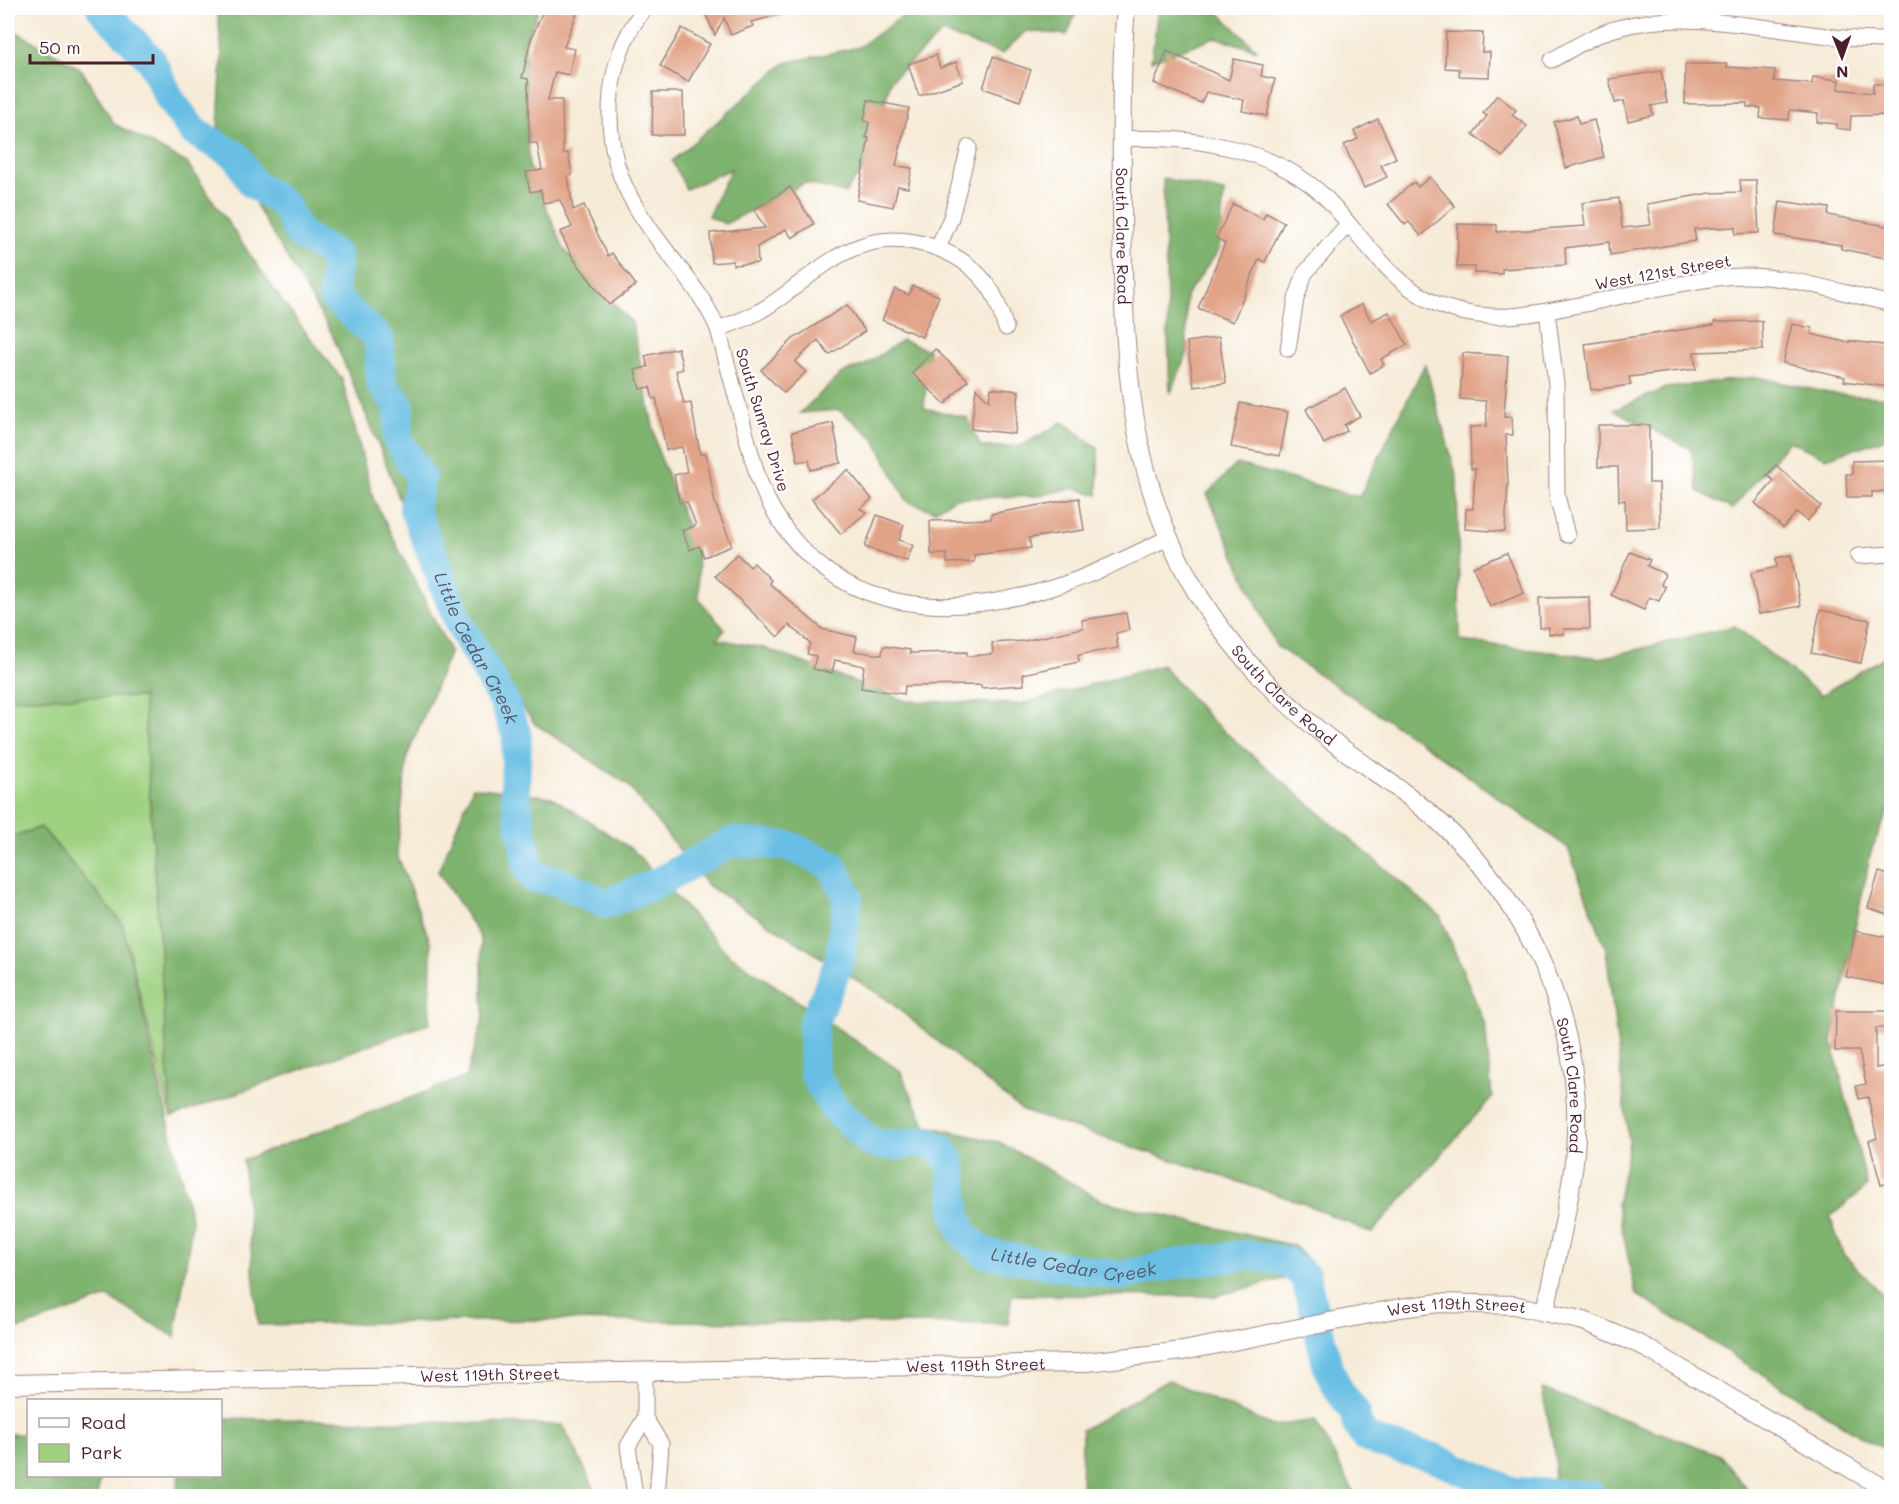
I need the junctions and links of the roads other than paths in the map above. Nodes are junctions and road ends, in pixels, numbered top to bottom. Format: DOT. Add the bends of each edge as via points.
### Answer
graph roads {
  1 [pos="645,8"];
  2 [pos="1126,8"];
  3 [pos="1892,40"];
  4 [pos="1552,60"];
  5 [pos="1122,139"];
  6 [pos="969,147"];
  7 [pos="1348,224"];
  8 [pos="938,248"];
  9 [pos="1892,304"];
  10 [pos="1546,311"];
  11 [pos="1006,328"];
  12 [pos="718,329"];
  13 [pos="1287,349"];
  14 [pos="1567,535"];
  15 [pos="1168,538"];
  16 [pos="1892,554"];
  17 [pos="1858,556"];
  18 [pos="1545,1311"];
  19 [pos="645,1371"];
  20 [pos="8,1384"];
  21 [pos="645,1418"];
  22 [pos="1892,1493"];
  23 [pos="635,1497"];
  24 [pos="657,1497"];
  1 -- 12 [label="street, South Sunray Drive" via="623,46 610,92 614,152 622,181 636,208 699,291"];
  2 -- 5 [label="street, South Clare Road" via="1121,73"];
  3 -- 4 [label="street" via="1692,20 1654,21 1618,28"];
  5 -- 7 [label="street, West 121st Street" via="1148,137 1235,148 1303,179"];
  5 -- 15 [label="street, South Clare Road" via="1126,368 1135,427"];
  6 -- 8 [label="street" via="957,200"];
  7 -- 10 [label="street, West 121st Street" via="1392,273 1421,296 1452,310 1505,318"];
  7 -- 13 [label="street" via="1305,273"];
  8 -- 11 [label="street" via="961,260 991,290"];
  8 -- 12 [label="street" via="913,242 861,246 835,259 760,311"];
  9 -- 10 [label="street, West 121st Street" via="1756,276 1719,277"];
  10 -- 14 [label="street" via="1556,384 1557,496"];
  12 -- 15 [label="street, South Sunray Drive" via="766,496 800,548 850,585 882,599 915,606 978,603 1064,584"];
  15 -- 18 [label="street, South Clare Road" via="1207,609 1249,665 1317,729 1441,823 1490,875 1530,937 1552,986 1564,1026 1573,1073 1575,1116 1570,1188"];
  16 -- 17 [label="street"];
  18 -- 19 [label="street, West 119th Street" via="1482,1302 1439,1303 1183,1351 1078,1363"];
  18 -- 22 [label="street, West 119th Street" via="1584,1321 1641,1345"];
  19 -- 20 [label="street, West 119th Street"];
  19 -- 21 [label="street"];
  21 -- 23 [label="street" via="628,1446"];
  21 -- 24 [label="street" via="661,1444"];
}
